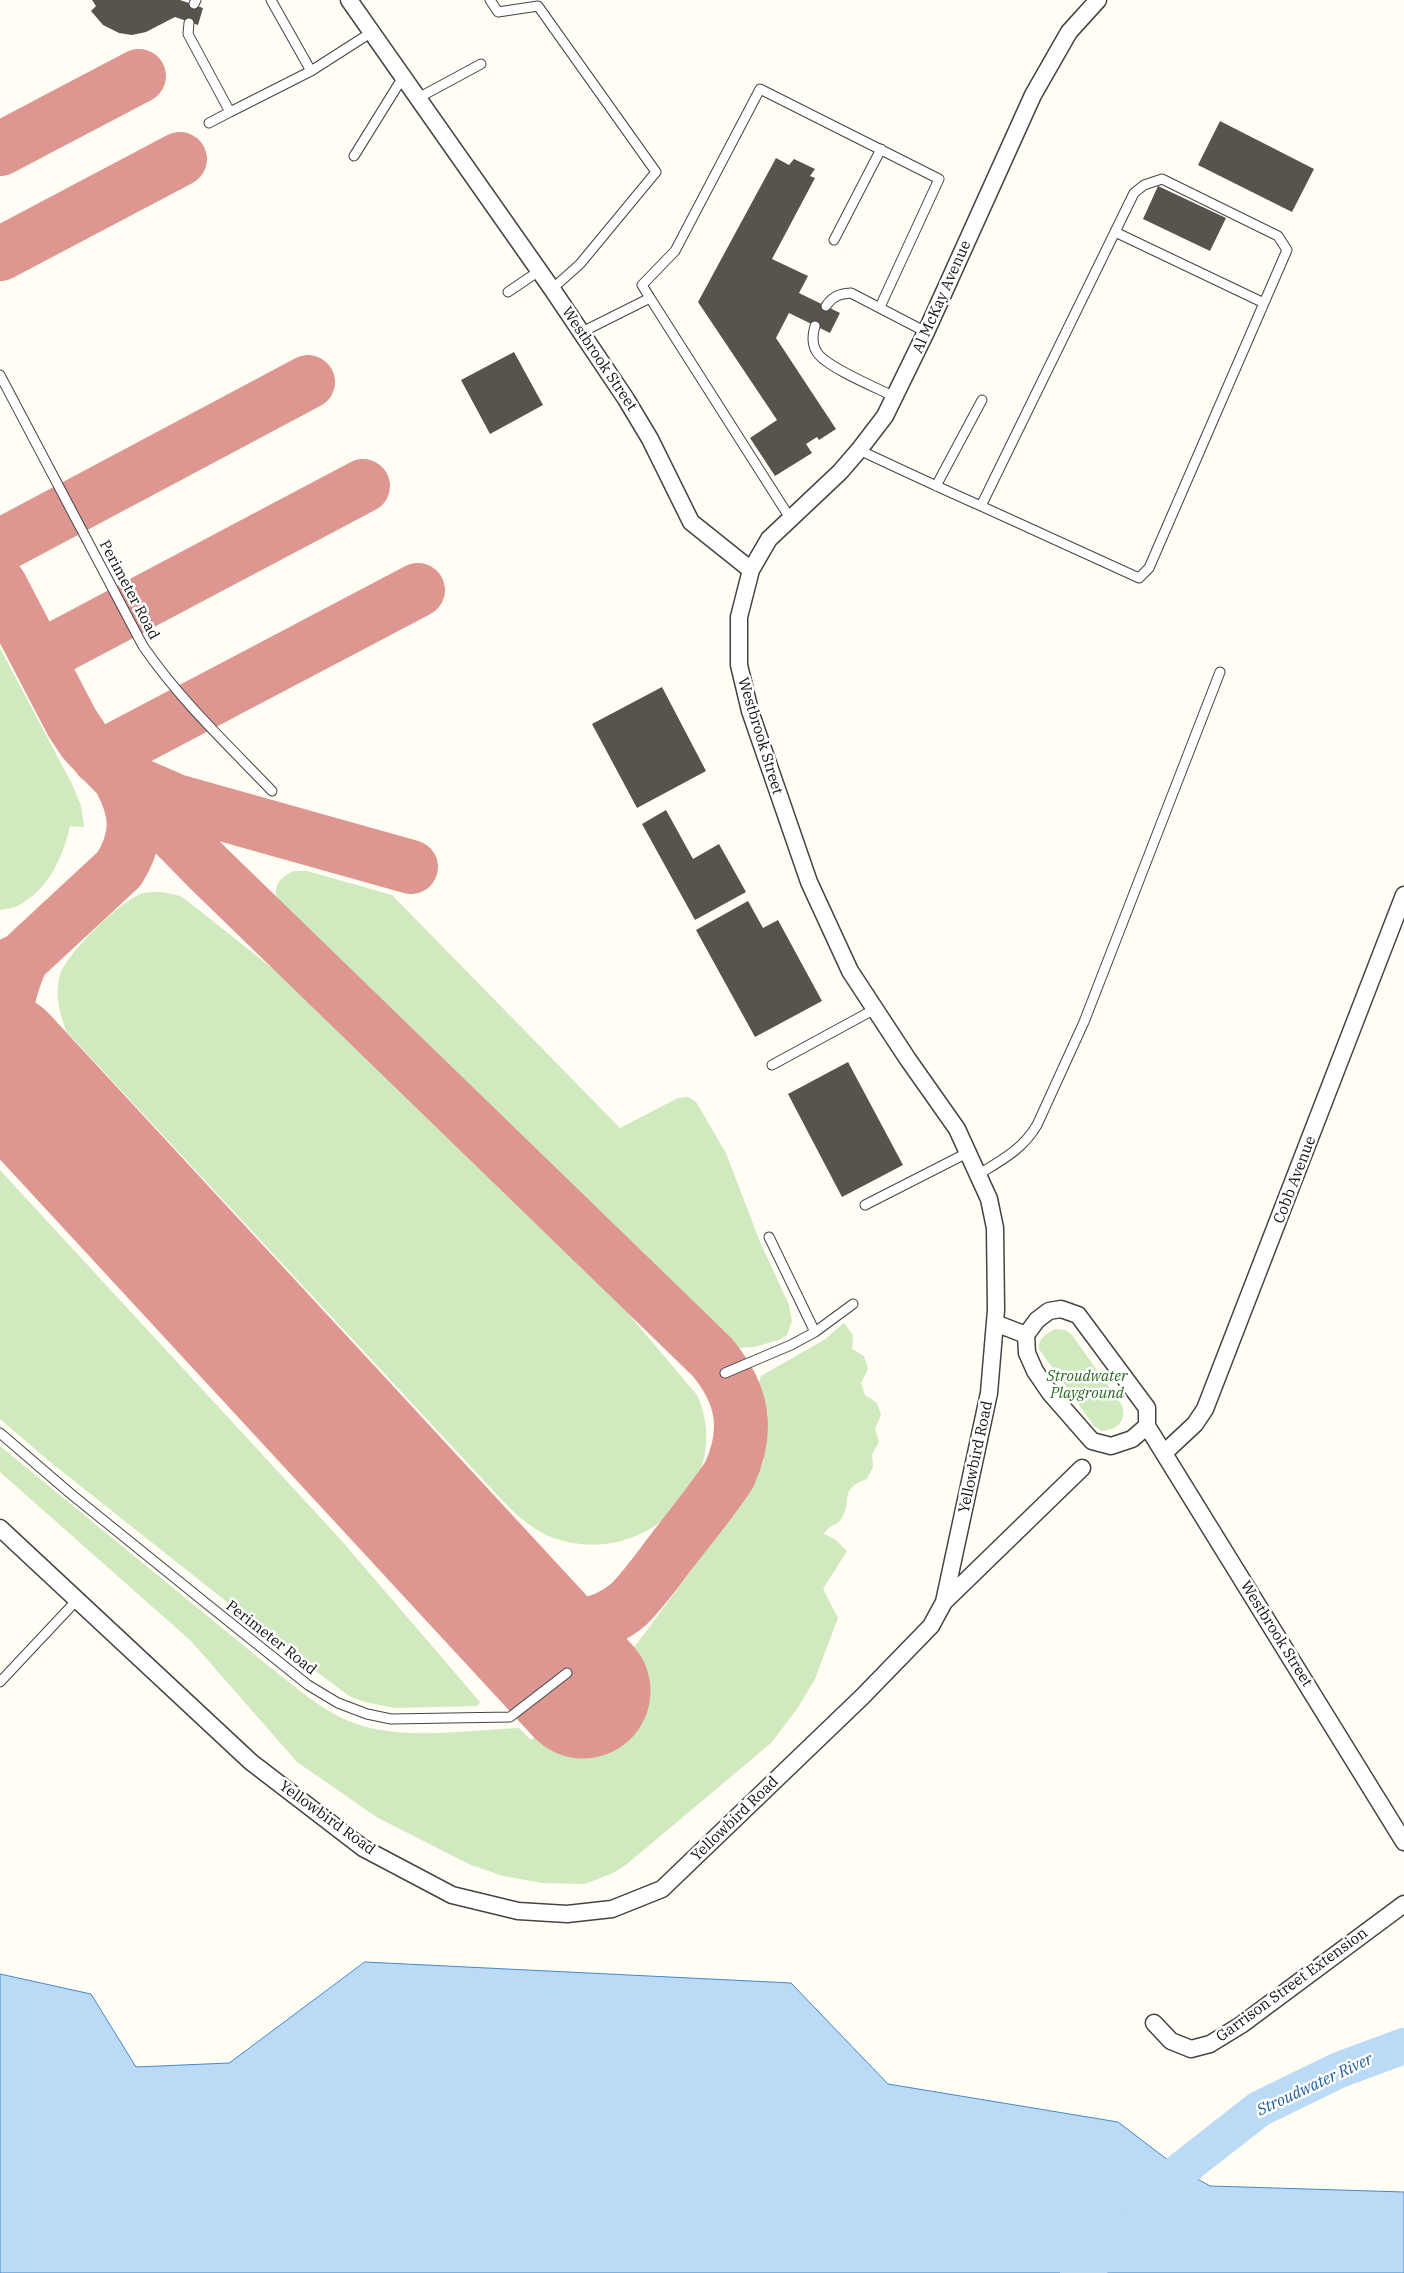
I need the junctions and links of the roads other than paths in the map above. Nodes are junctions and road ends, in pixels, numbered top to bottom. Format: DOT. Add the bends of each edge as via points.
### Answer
graph roads {
  1 [pos="271,0"];
  2 [pos="349,0"];
  3 [pos="490,0"];
  4 [pos="1098,0"];
  5 [pos="189,23"];
  6 [pos="372,32"];
  7 [pos="481,64"];
  8 [pos="311,71"];
  9 [pos="403,76"];
  10 [pos="418,98"];
  11 [pos="230,112"];
  12 [pos="209,123"];
  13 [pos="881,149"];
  14 [pos="354,156"];
  15 [pos="1115,232"];
  16 [pos="834,240"];
  17 [pos="540,271"];
  18 [pos="552,289"];
  19 [pos="508,292"];
  20 [pos="650,298"];
  21 [pos="1264,303"];
  22 [pos="826,306"];
  23 [pos="880,308"];
  24 [pos="815,326"];
  25 [pos="582,332"];
  26 [pos="926,332"];
  27 [pos="0,375"];
  28 [pos="895,397"];
  29 [pos="982,400"];
  30 [pos="860,450"];
  31 [pos="936,486"];
  32 [pos="981,506"];
  33 [pos="790,518"];
  34 [pos="751,570"];
  35 [pos="1220,672"];
  36 [pos="272,791"];
  37 [pos="1404,895"];
  38 [pos="875,1009"];
  39 [pos="772,1066"];
  40 [pos="969,1152"];
  41 [pos="979,1174"];
  42 [pos="865,1205"];
  43 [pos="769,1237"];
  44 [pos="852,1304"];
  45 [pos="996,1316"];
  46 [pos="815,1332"];
  47 [pos="1026,1335"];
  48 [pos="725,1373"];
  49 [pos="1147,1426"];
  50 [pos="0,1434"];
  51 [pos="1164,1453"];
  52 [pos="1082,1468"];
  53 [pos="0,1528"];
  54 [pos="77,1600"];
  55 [pos="944,1602"];
  56 [pos="567,1674"];
  57 [pos="0,1682"];
  58 [pos="1404,1842"];
  59 [pos="1404,1904"];
  60 [pos="1154,2023"];
  1 -- 8 [label="lane"];
  2 -- 6 [label="street, Westbrook Street"];
  3 -- 18 [label="lane" via="498,12 538,6 656,172 580,264"];
  4 -- 26 [label="street, Al McKay Avenue" via="1069,32 1033,95"];
  5 -- 11 [label="lane" via="188,34"];
  6 -- 8 [label="lane"];
  6 -- 9 [label="street, Westbrook Street"];
  7 -- 10 [label="lane"];
  8 -- 11 [label="lane"];
  9 -- 10 [label="street, Westbrook Street"];
  9 -- 14 [label="lane"];
  10 -- 17 [label="street, Westbrook Street"];
  11 -- 12 [label="lane"];
  13 -- 16 [label="lane"];
  13 -- 20 [label="lane" via="760,89 675,251 642,285"];
  13 -- 23 [label="lane" via="939,179"];
  15 -- 21 [label="lane"];
  15 -- 21 [label="lane" via="1134,193 1162,179 1278,236 1284,243 1287,250"];
  15 -- 32 [label="lane"];
  17 -- 18 [label="street, Westbrook Street"];
  17 -- 19 [label="lane"];
  18 -- 25 [label="street, Westbrook Street"];
  20 -- 25 [label="lane"];
  20 -- 33 [label="lane"];
  21 -- 32 [label="lane" via="1149,568 1140,578"];
  22 -- 23 [label="lane" via="831,298 851,293"];
  23 -- 26 [label="lane"];
  24 -- 28 [label="lane" via="812,336 819,355 828,363"];
  25 -- 34 [label="street, Westbrook Street" via="650,440 691,522"];
  26 -- 28 [label="street, Al McKay Avenue"];
  27 -- 36 [label="lane, Perimeter Road" via="143,646 186,702"];
  28 -- 30 [label="street, Al McKay Avenue"];
  29 -- 31 [label="lane"];
  30 -- 31 [label="lane"];
  30 -- 33 [label="street, Al McKay Avenue"];
  31 -- 32 [label="lane"];
  33 -- 34 [label="street, Al McKay Avenue" via="769,539"];
  34 -- 38 [label="street, Westbrook Street" via="739,617 739,665 750,712 809,882 850,971"];
  35 -- 41 [label="lane" via="1084,1022 1037,1125 1015,1152"];
  37 -- 51 [label="street, Cobb Avenue" via="1205,1409 1195,1424"];
  38 -- 39 [label="lane"];
  38 -- 40 [label="street, Westbrook Street" via="957,1129"];
  40 -- 41 [label="street, Westbrook Street"];
  40 -- 42 [label="lane"];
  41 -- 45 [label="street, Westbrook Street" via="996,1228"];
  43 -- 46 [label="lane"];
  44 -- 46 [label="lane"];
  45 -- 47 [label="street"];
  45 -- 55 [label="street, Yellowbird Road" via="989,1393"];
  46 -- 48 [label="lane"];
  47 -- 49 [label="street" via="1027,1353 1036,1371 1050,1393 1092,1442 1111,1446 1132,1439"];
  47 -- 49 [label="street, Westbrook Street" via="1049,1311 1061,1309 1078,1315 1147,1408"];
  49 -- 51 [label="street, Westbrook Street"];
  50 -- 56 [label="lane, Perimeter Road" via="308,1685 338,1703 366,1714 399,1719 510,1717"];
  51 -- 58 [label="street, Westbrook Street"];
  52 -- 55 [label="street, Yellowbird Road"];
  53 -- 54 [label="street, Yellowbird Road"];
  54 -- 55 [label="street, Yellowbird Road" via="251,1762 363,1848 452,1895 518,1911 567,1914 612,1909 662,1889 869,1690 931,1626"];
  54 -- 57 [label="lane"];
  59 -- 60 [label="street, Garrison Street Extension" via="1241,2025 1210,2044 1191,2049 1171,2041"];
}
